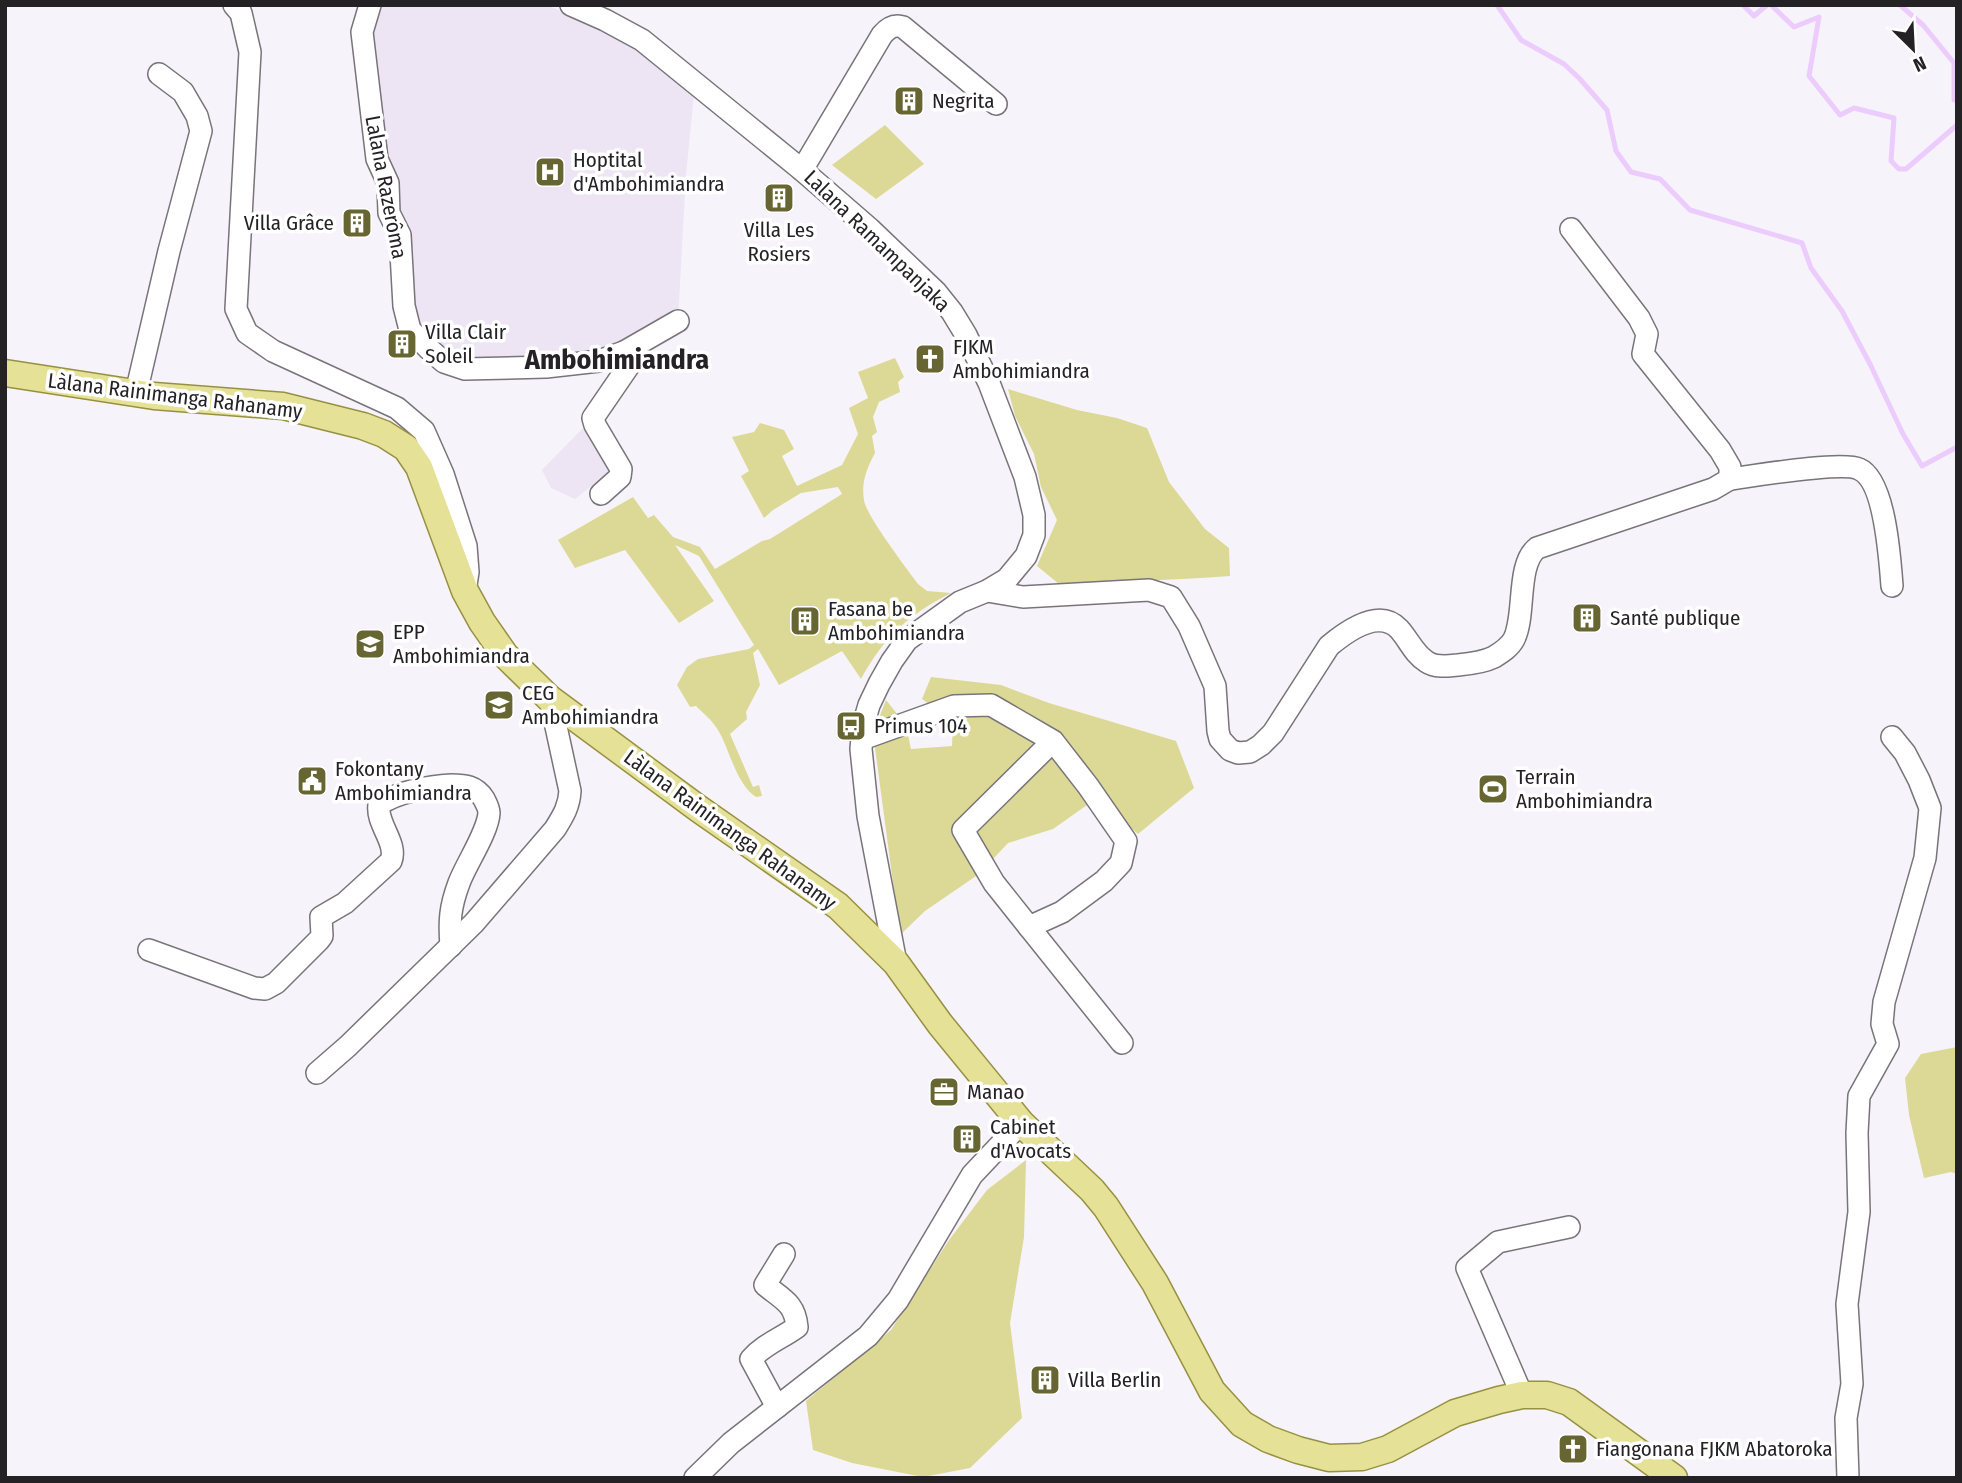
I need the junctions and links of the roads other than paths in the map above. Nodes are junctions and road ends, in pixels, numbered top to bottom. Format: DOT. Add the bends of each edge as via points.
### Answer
graph roads {
  1 [pos="234,5"];
  2 [pos="370,5"];
  3 [pos="571,5"];
  4 [pos="159,74"];
  5 [pos="996,104"];
  6 [pos="802,170"];
  7 [pos="1571,229"];
  8 [pos="678,321"];
  9 [pos="624,352"];
  10 [pos="5,373"];
  11 [pos="136,393"];
  12 [pos="1730,479"];
  13 [pos="601,494"];
  14 [pos="1892,586"];
  15 [pos="465,591"];
  16 [pos="987,591"];
  17 [pos="550,699"];
  18 [pos="1892,737"];
  19 [pos="862,739"];
  20 [pos="1053,741"];
  21 [pos="1028,927"];
  22 [pos="451,946"];
  23 [pos="149,950"];
  24 [pos="896,963"];
  25 [pos="1122,1044"];
  26 [pos="317,1073"];
  27 [pos="1021,1123"];
  28 [pos="1569,1227"];
  29 [pos="784,1254"];
  30 [pos="1522,1395"];
  31 [pos="777,1407"];
  32 [pos="695,1478"];
  33 [pos="1674,1478"];
  34 [pos="1848,1478"];
  1 -- 15 [label="street" via="241,13 250,52 236,309 247,333 273,351 397,408 424,431 466,546"];
  2 -- 9 [label="street, Lalana Razerôma" via="362,32 377,159 388,184 389,213 400,235 410,330 444,362 465,369 599,362"];
  3 -- 6 [label="street, Lalana Ramampanjaka" via="642,40"];
  4 -- 11 [label="street" via="183,92 201,131"];
  5 -- 6 [label="street" via="903,27 892,26 882,35"];
  6 -- 16 [label="street, Lalana Ramampanjaka" via="936,292 966,335 989,383 1025,477 1034,535 1019,567"];
  7 -- 12 [label="street" via="1639,318 1647,334 1643,354 1720,450 1730,467"];
  8 -- 9 [label="street, Lalana Razerôma"];
  9 -- 13 [label="street" via="632,356 630,364 593,418 621,469 620,477"];
  10 -- 11 [label="main road, Làlana Rainimanga Rahanamy"];
  11 -- 15 [label="main road, Làlana Rainimanga Rahanamy" via="283,406 384,434 406,448 419,467"];
  12 -- 14 [label="street" via="1836,466 1860,469 1872,482 1886,523"];
  12 -- 16 [label="street" via="1537,548 1526,570 1514,640 1491,659 1440,666 1427,662 1391,622 1381,620 1342,635 1329,646 1273,733 1250,752 1230,750 1220,739 1215,686 1189,625 1171,597 1149,590 1023,597"];
  15 -- 17 [label="main road, Làlana Rainimanga Rahanamy" via="505,655"];
  16 -- 19 [label="street, Lalana Ramampanjaka" via="960,603 907,640 874,695"];
  17 -- 22 [label="street" via="569,803 555,829"];
  17 -- 24 [label="main road, Làlana Rainimanga Rahanamy" via="838,906"];
  18 -- 34 [label="street" via="1905,752 1930,808 1925,858 1884,1002 1882,1024 1888,1044 1859,1096 1859,1212 1847,1304 1853,1384 1846,1418"];
  19 -- 20 [label="street" via="954,706 991,705"];
  19 -- 24 [label="street, Lalana Ramampanjaka" via="868,816"];
  20 -- 21 [label="street" via="963,830 994,883"];
  20 -- 21 [label="street" via="1126,841 1121,863 1104,881 1062,912"];
  21 -- 25 [label="street"];
  22 -- 23 [label="street" via="452,906 489,814 481,795 468,786 439,786 384,800 379,816 393,858 345,904 321,917 319,940 265,989"];
  22 -- 26 [label="street"];
  24 -- 27 [label="main road, Làlana Rainimanga Rahanamy"];
  27 -- 30 [label="main road, Làlana Rainimanga Rahanamy" via="1106,1207 1155,1283 1212,1391 1242,1424 1268,1439 1329,1458 1362,1457 1388,1449 1455,1413"];
  27 -- 31 [label="street" via="972,1175 898,1300 868,1336"];
  28 -- 30 [label="street" via="1497,1242 1467,1269"];
  29 -- 31 [label="street" via="765,1285 791,1306 797,1327 751,1359"];
  30 -- 33 [label="main road, Làlana Rainimanga Rahanamy" via="1547,1395 1569,1402"];
  31 -- 32 [label="street"];
}
